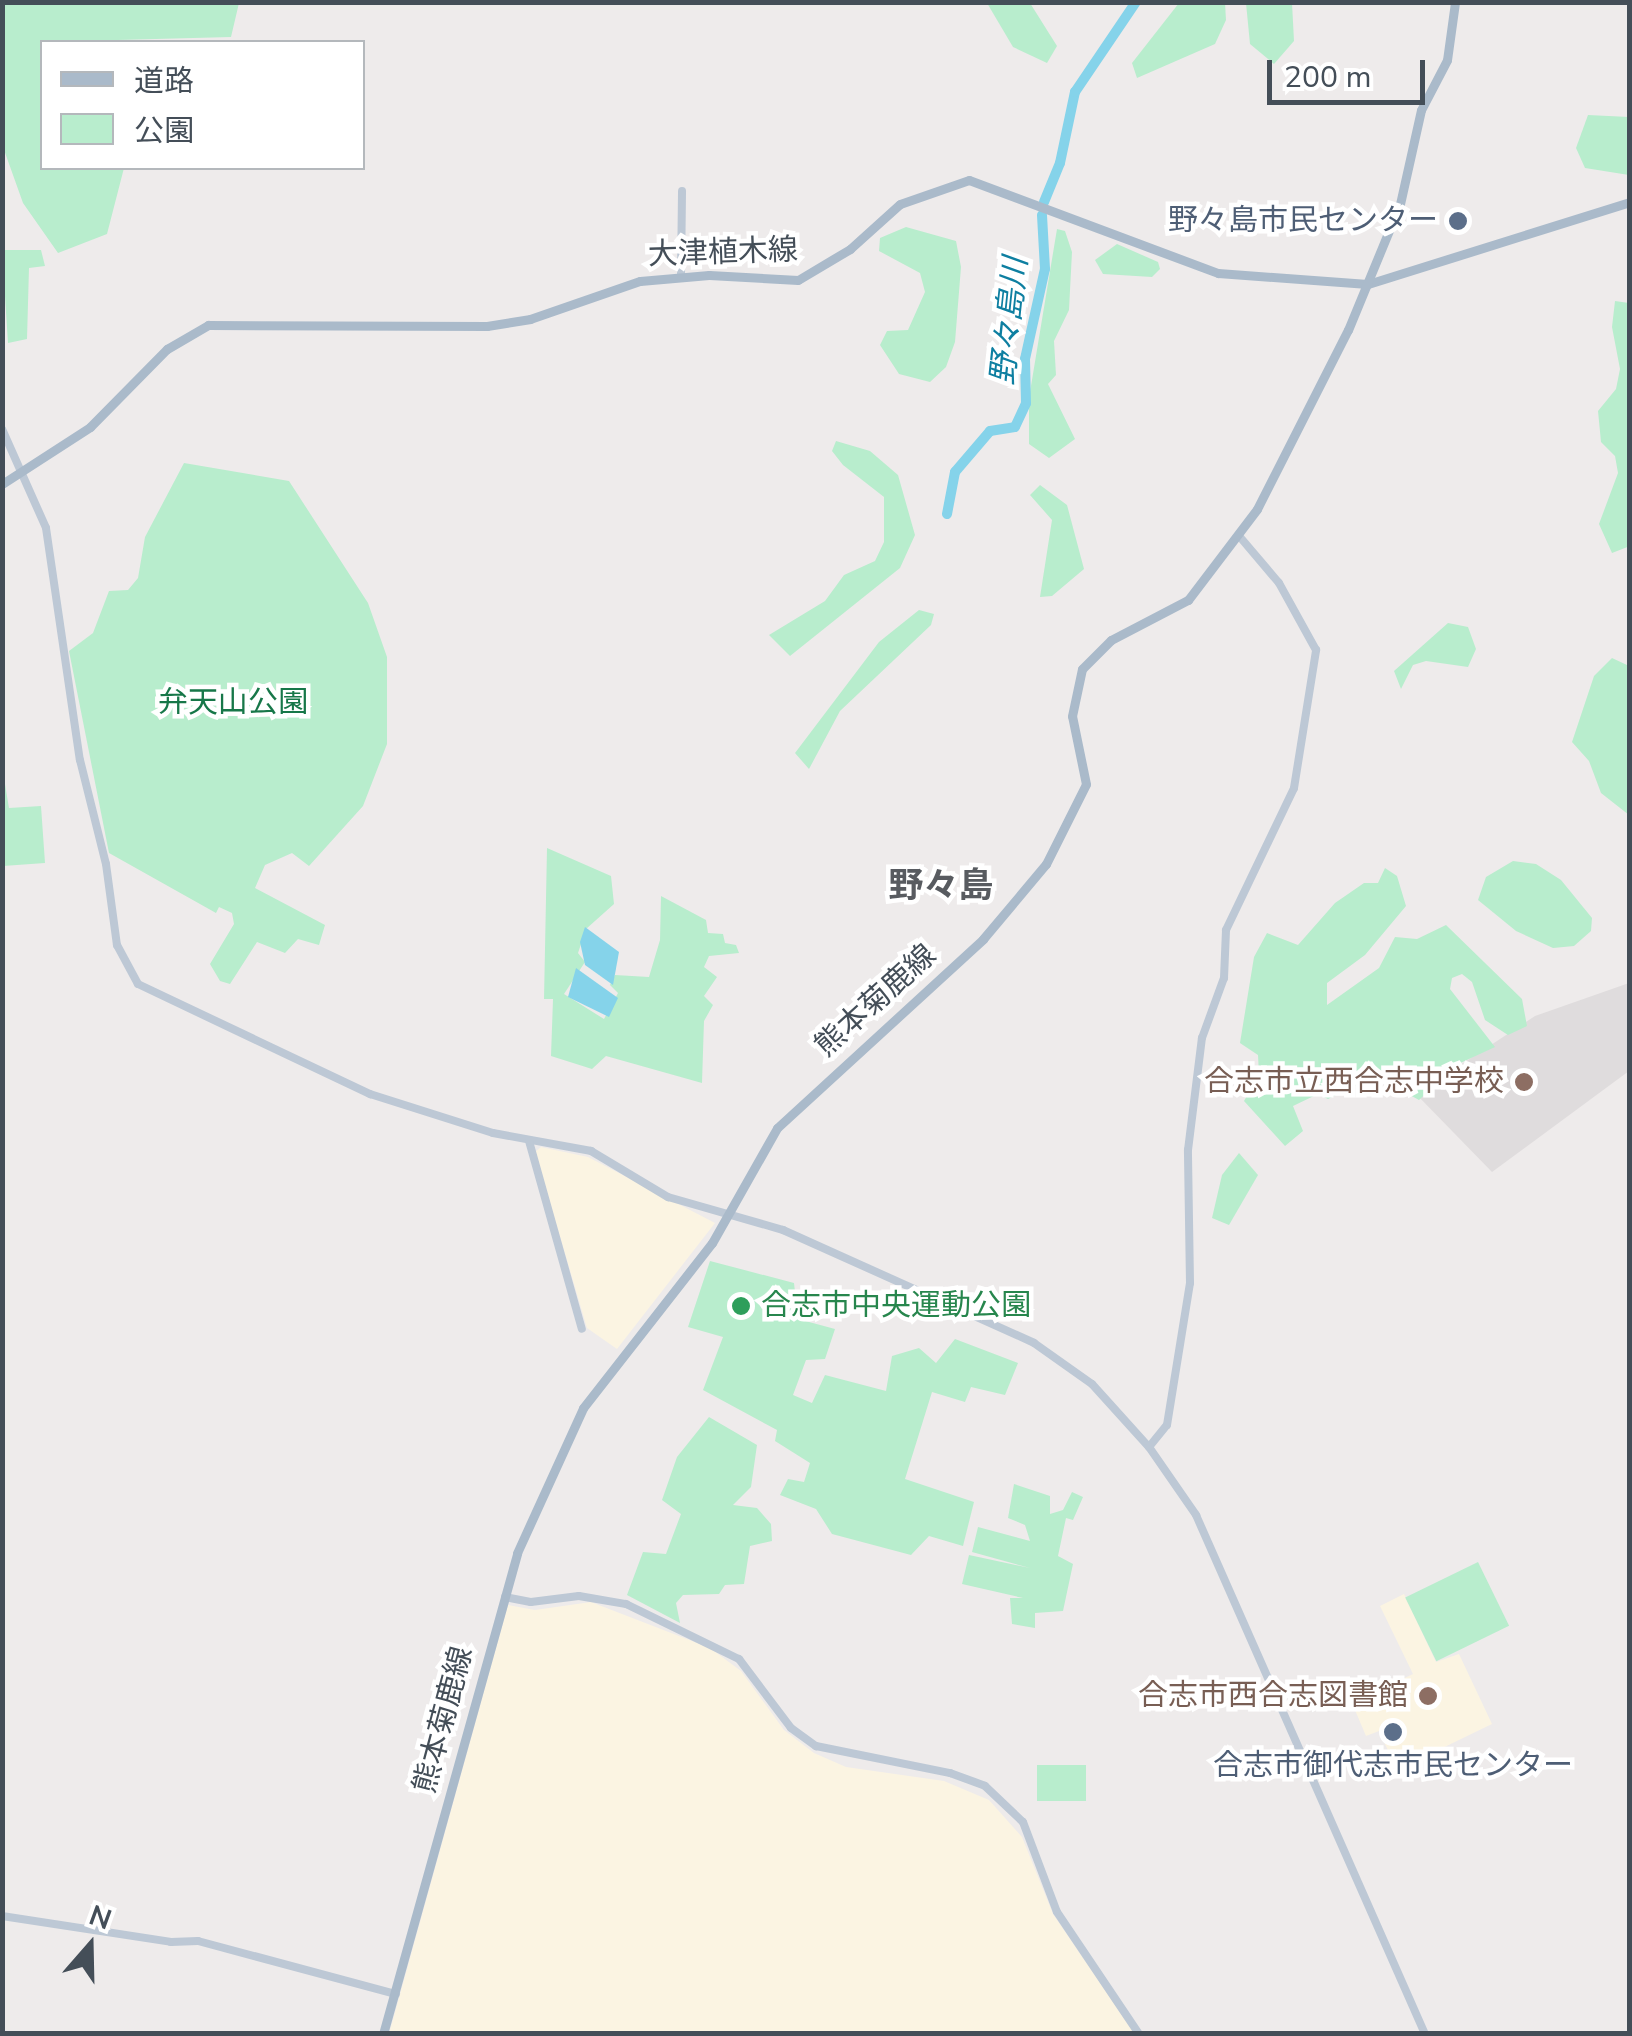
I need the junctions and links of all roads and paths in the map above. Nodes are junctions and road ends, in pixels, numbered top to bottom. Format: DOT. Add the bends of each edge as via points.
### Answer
graph roads {
  1 [pos="1455,2"];
  2 [pos="682,192"];
  3 [pos="1630,202"];
  4 [pos="680,275"];
  5 [pos="1368,284"];
  6 [pos="2,429"];
  7 [pos="21,470"];
  8 [pos="2,484"];
  9 [pos="1240,537"];
  10 [pos="528,1141"];
  11 [pos="730,1214"];
  12 [pos="582,1329"];
  13 [pos="1149,1447"];
  14 [pos="504,1597"];
  15 [pos="2,1916"];
  16 [pos="396,1994"];
  17 [pos="383,2034"];
  18 [pos="1139,2034"];
  19 [pos="1425,2034"];
  1 -- 5 [label="main road, 熊本菊鹿線" via="1447,60 1421,110 1400,204"];
  2 -- 4 [label="street"];
  3 -- 5 [label="main road, 大津植木線"];
  4 -- 5 [label="main road, 大津植木線" via="810,277 900,204 969,180 1218,273"];
  4 -- 7 [label="main road, 大津植木線" via="612,285 510,324 208,325 167,348 90,426"];
  5 -- 9 [label="main road, 熊本菊鹿線"];
  6 -- 7 [label="street"];
  7 -- 8 [label="main road, 大津植木線"];
  7 -- 10 [label="street" via="46,528 80,760 106,864 117,945 130,974 150,993 370,1094"];
  9 -- 11 [label="main road, 熊本菊鹿線" via="1188,600 1093,654 1072,705 1086,784 1046,864 982,939 777,1128"];
  9 -- 13 [label="street" via="1279,584 1316,650 1294,788 1226,930 1224,978 1202,1038 1188,1150 1190,1283 1167,1425"];
  10 -- 11 [label="street" via="591,1151 668,1196"];
  10 -- 12 [label="street"];
  11 -- 13 [label="street" via="783,1230 1034,1343 1092,1384"];
  11 -- 14 [label="main road, 熊本菊鹿線" via="583,1408"];
  13 -- 19 [label="street" via="1196,1515"];
  14 -- 16 [label="main road, 熊本菊鹿線"];
  14 -- 18 [label="street" via="531,1602 578,1596 626,1604 739,1658 791,1728 816,1746 950,1772 985,1786 1023,1822 1057,1912"];
  15 -- 16 [label="street" via="198,1941"];
  16 -- 17 [label="main road, 熊本菊鹿線"];
}
